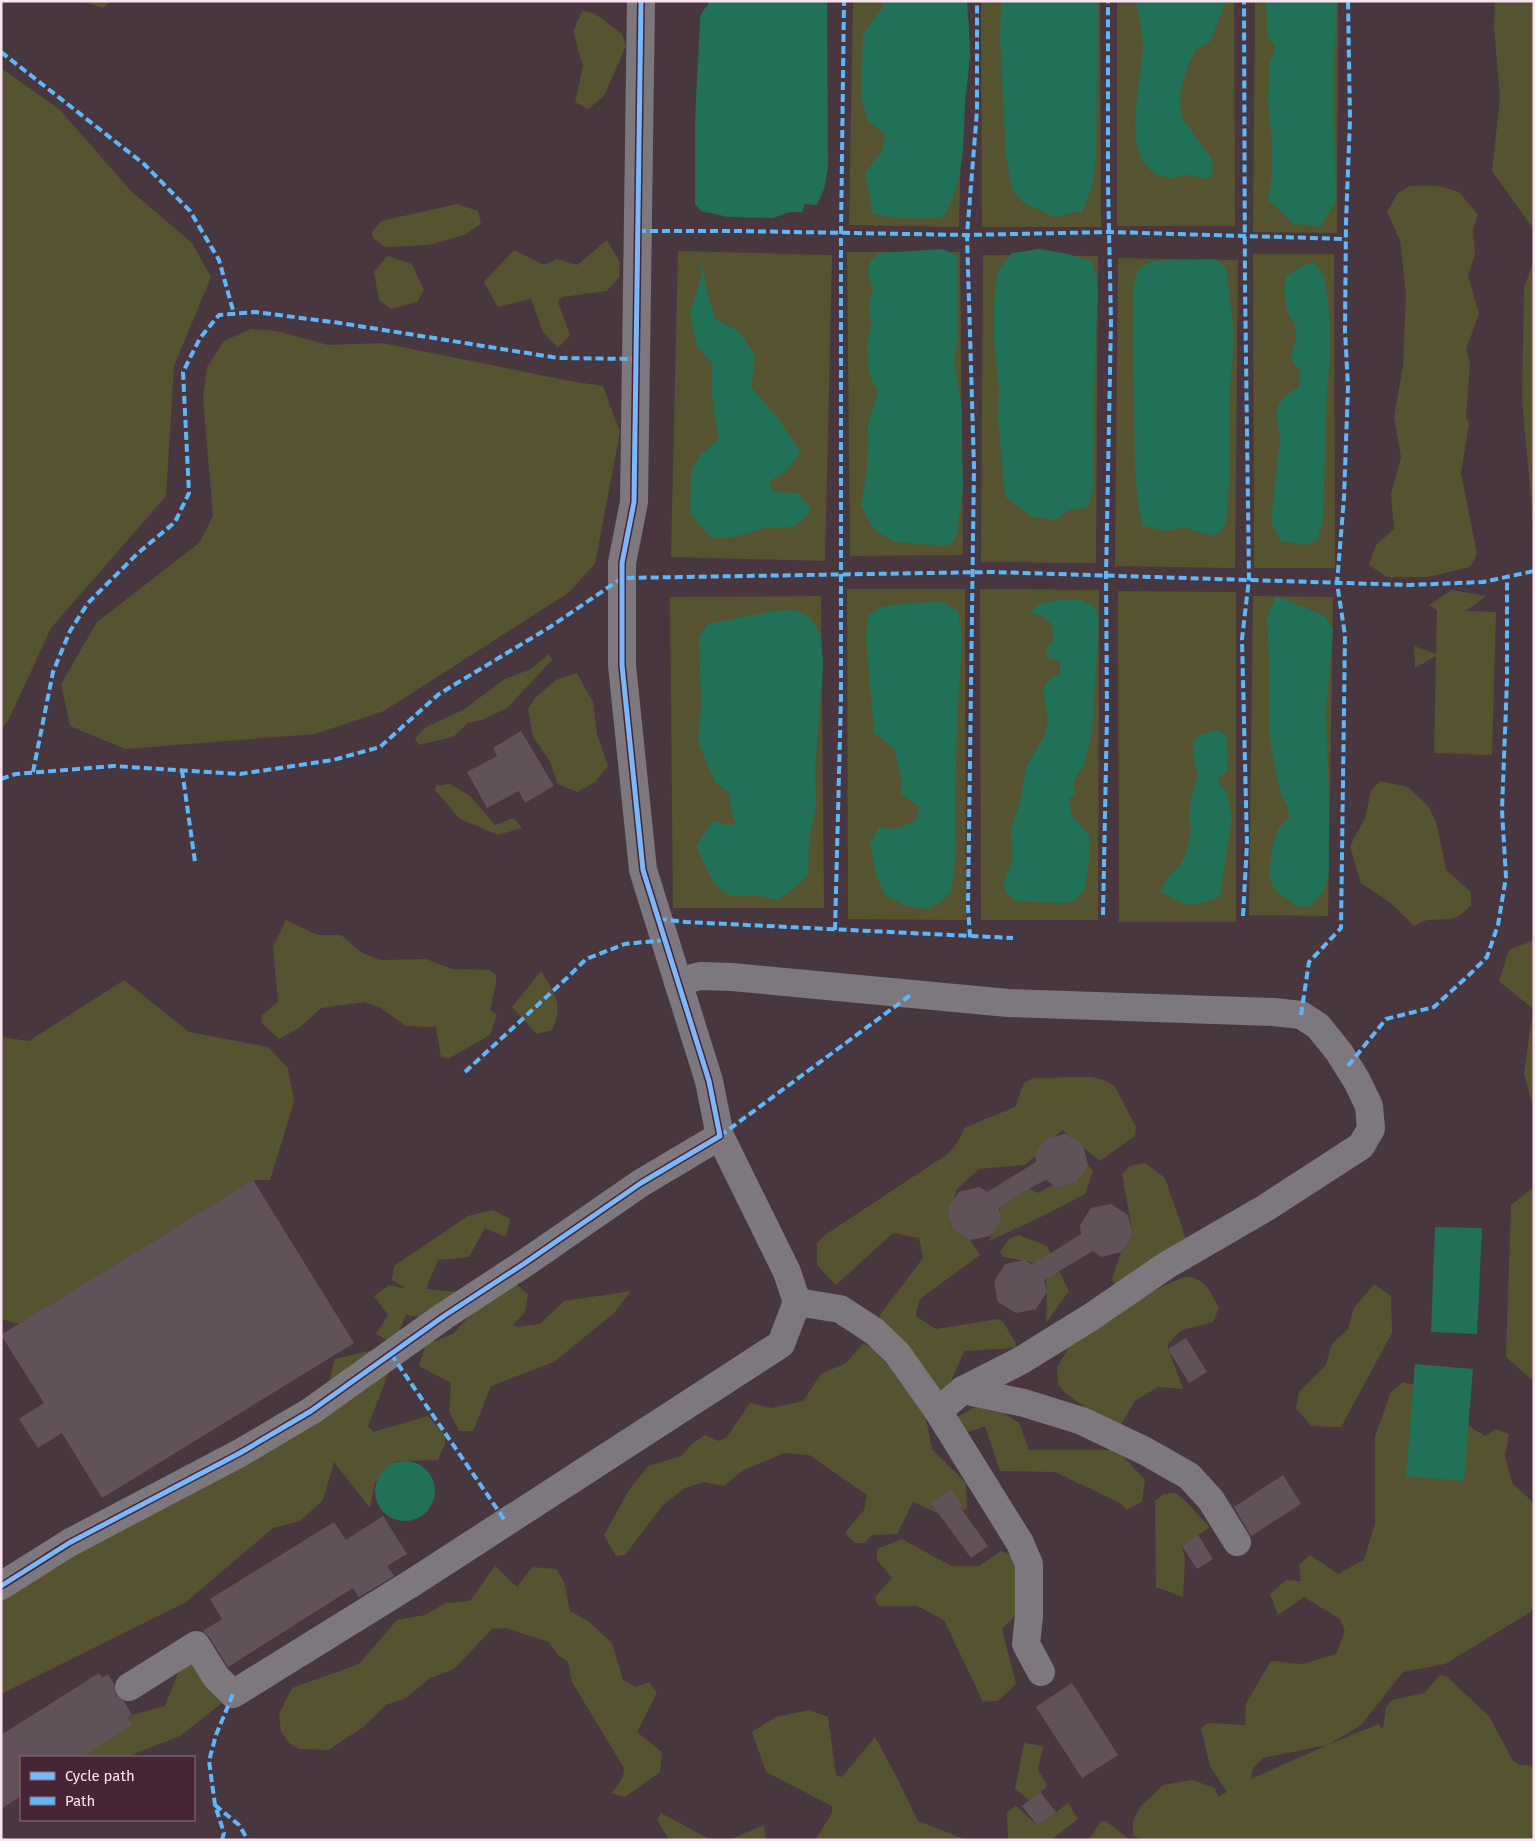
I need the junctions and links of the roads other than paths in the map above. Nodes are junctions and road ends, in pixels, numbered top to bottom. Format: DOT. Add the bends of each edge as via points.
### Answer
graph roads {
  1 [pos="641,1"];
  2 [pos="678,982"];
  3 [pos="720,1136"];
  4 [pos="797,1302"];
  5 [pos="963,1390"];
  6 [pos="938,1411"];
  7 [pos="1236,1542"];
  8 [pos="1,1586"];
  9 [pos="1041,1672"];
  10 [pos="129,1687"];
  1 -- 2 [label="street" via="634,502 622,563 622,665 643,870"];
  2 -- 3 [label="street" via="709,1081"];
  2 -- 5 [label="street" via="700,976 732,977 1008,1004 1274,1012 1301,1015 1318,1026 1339,1052 1369,1106 1371,1129 1361,1146 1267,1207 1167,1265 1020,1361"];
  3 -- 4 [label="street" via="783,1264"];
  3 -- 8 [label="street" via="641,1183 444,1316 311,1411 240,1453 69,1543"];
  4 -- 6 [label="street" via="840,1308 874,1331 897,1353"];
  4 -- 10 [label="street" via="781,1344 412,1583 233,1694 216,1677 196,1645"];
  5 -- 6 [label="street"];
  5 -- 7 [label="street" via="1024,1403 1082,1421 1145,1451 1189,1476 1211,1500"];
  6 -- 9 [label="street" via="1020,1543 1029,1564 1026,1644"];
}
